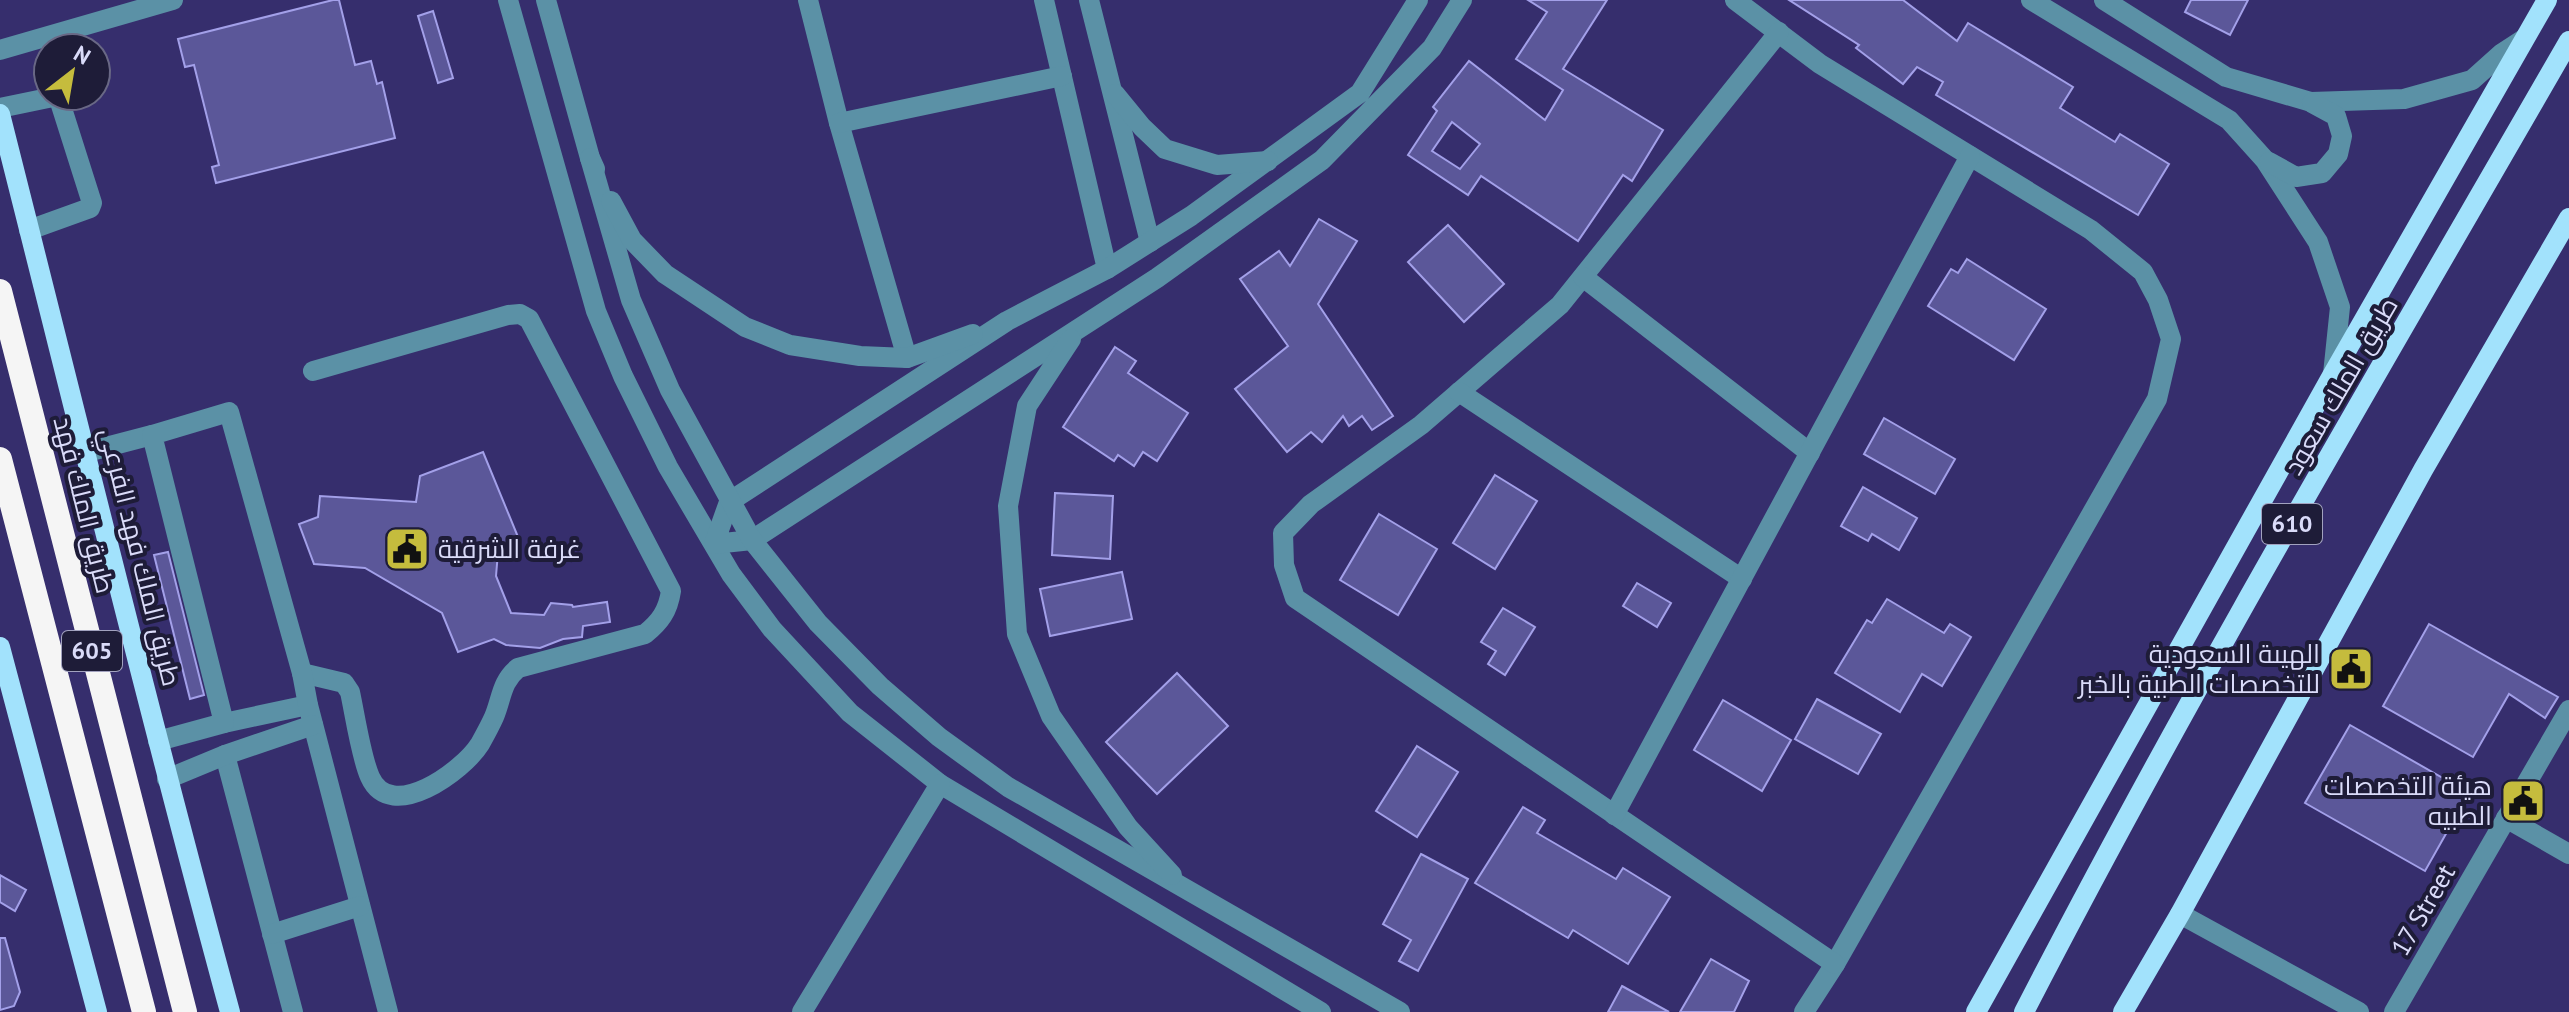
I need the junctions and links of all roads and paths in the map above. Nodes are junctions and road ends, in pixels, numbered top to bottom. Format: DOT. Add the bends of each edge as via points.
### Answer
graph roads {
  1 [pos="173,0"];
  2 [pos="508,0"];
  3 [pos="546,0"];
  4 [pos="808,0"];
  5 [pos="1044,0"];
  6 [pos="1089,0"];
  7 [pos="1418,0"];
  8 [pos="1462,0"];
  9 [pos="1735,0"];
  10 [pos="2031,0"];
  11 [pos="2104,0"];
  12 [pos="2547,0"];
  13 [pos="1779,32"];
  14 [pos="2524,39"];
  15 [pos="2569,41"];
  16 [pos="0,50"];
  17 [pos="1062,76"];
  18 [pos="1111,89"];
  19 [pos="2311,102"];
  20 [pos="0,108"];
  21 [pos="0,114"];
  22 [pos="839,123"];
  23 [pos="1970,156"];
  24 [pos="590,158"];
  25 [pos="2265,160"];
  26 [pos="1268,161"];
  27 [pos="2569,218"];
  28 [pos="29,230"];
  29 [pos="1150,242"];
  30 [pos="1107,269"];
  31 [pos="1583,277"];
  32 [pos="0,291"];
  33 [pos="1007,321"];
  34 [pos="1077,331"];
  35 [pos="907,358"];
  36 [pos="313,371"];
  37 [pos="2333,374"];
  38 [pos="1459,392"];
  39 [pos="152,435"];
  40 [pos="87,452"];
  41 [pos="1810,453"];
  42 [pos="0,459"];
  43 [pos="729,502"];
  44 [pos="752,540"];
  45 [pos="714,544"];
  46 [pos="1742,579"];
  47 [pos="0,647"];
  48 [pos="302,673"];
  49 [pos="2569,710"];
  50 [pos="310,715"];
  51 [pos="224,723"];
  52 [pos="158,741"];
  53 [pos="225,755"];
  54 [pos="167,779"];
  55 [pos="940,784"];
  56 [pos="1614,815"];
  57 [pos="2506,818"];
  58 [pos="2569,854"];
  59 [pos="1186,890"];
  60 [pos="360,906"];
  61 [pos="2180,914"];
  62 [pos="272,934"];
  63 [pos="1835,964"];
  64 [pos="1295,1006"];
  65 [pos="1977,1007"];
  66 [pos="97,1012"];
  67 [pos="144,1012"];
  68 [pos="185,1012"];
  69 [pos="230,1012"];
  70 [pos="293,1012"];
  71 [pos="388,1012"];
  72 [pos="802,1012"];
  73 [pos="1321,1012"];
  74 [pos="1400,1012"];
  75 [pos="1804,1012"];
  76 [pos="2024,1012"];
  77 [pos="2123,1012"];
  78 [pos="2359,1012"];
  79 [pos="2394,1012"];
  1 -- 16 [label="street"];
  2 -- 45 [label="street" via="596,311 668,467"];
  3 -- 24 [label="street"];
  4 -- 22 [label="street"];
  5 -- 17 [label="street"];
  6 -- 18 [label="street"];
  7 -- 26 [label="street" via="1360,93"];
  8 -- 34 [label="street" via="1432,48 1322,160"];
  9 -- 13 [label="street"];
  10 -- 25 [label="street" via="2229,120"];
  11 -- 19 [label="street" via="2226,77"];
  12 -- 14 [label="main road"];
  13 -- 23 [label="street" via="1820,64"];
  13 -- 31 [label="street"];
  14 -- 19 [label="street" via="2472,80 2404,99"];
  14 -- 37 [label="main road"];
  15 -- 76 [label="main road, طريق الملك سعود / 610" via="2333,450"];
  17 -- 22 [label="street"];
  17 -- 30 [label="street"];
  18 -- 26 [label="street" via="1165,149 1217,165"];
  18 -- 29 [label="street"];
  19 -- 25 [label="street" via="2336,116 2342,136 2338,154 2322,173 2296,177"];
  20 -- 28 [label="street" via="59,99 92,203"];
  21 -- 28 [label="main road, طريق الملك فهد الفرعي"];
  22 -- 35 [label="street"];
  23 -- 41 [label="street"];
  23 -- 63 [label="street" via="2091,230 2143,272 2171,339 2157,399"];
  24 -- 35 [label="street" via="632,240 665,274 707,304 790,345"];
  24 -- 43 [label="street" via="631,300 670,390"];
  25 -- 37 [label="street" via="2318,242 2340,307"];
  26 -- 29 [label="street"];
  27 -- 61 [label="main road" via="2423,470"];
  28 -- 40 [label="main road, طريق الملك فهد الفرعي"];
  29 -- 30 [label="street"];
  30 -- 33 [label="street"];
  31 -- 38 [label="street" via="1560,305"];
  31 -- 41 [label="street"];
  32 -- 68 [label="highway, طريق الملك فهد / 605"];
  33 -- 35 [label="street"];
  33 -- 43 [label="street"];
  34 -- 44 [label="street"];
  34 -- 59 [label="street" via="1027,406 1008,506 1017,634 1051,716 1128,827"];
  36 -- 48 [label="street" via="508,315 529,319 671,591 658,624 645,634 518,668 507,677 478,747 455,773 416,794 380,790 370,777 344,683"];
  37 -- 65 [label="main road"];
  38 -- 46 [label="street"];
  38 -- 56 [label="street" via="1311,504 1283,533 1284,565 1295,598"];
  39 -- 40 [label="street"];
  39 -- 48 [label="street" via="229,412"];
  39 -- 51 [label="street"];
  40 -- 52 [label="main road, طريق الملك فهد الفرعي"];
  41 -- 46 [label="street"];
  42 -- 67 [label="highway, 605"];
  43 -- 44 [label="street"];
  43 -- 45 [label="street"];
  44 -- 45 [label="street"];
  44 -- 59 [label="street" via="818,623 939,737 1008,787"];
  45 -- 55 [label="street" via="772,629 850,713"];
  46 -- 56 [label="street"];
  47 -- 66 [label="main road"];
  48 -- 50 [label="street"];
  49 -- 57 [label="street, 17 Street"];
  50 -- 51 [label="street"];
  50 -- 53 [label="street"];
  50 -- 60 [label="street"];
  51 -- 52 [label="street"];
  52 -- 54 [label="main road, طريق الملك فهد الفرعي"];
  53 -- 54 [label="street"];
  53 -- 62 [label="street"];
  54 -- 69 [label="main road, طريق الملك فهد الفرعي"];
  55 -- 64 [label="street"];
  55 -- 72 [label="street"];
  56 -- 63 [label="street"];
  57 -- 58 [label="street"];
  57 -- 79 [label="street, 17 Street"];
  59 -- 74 [label="street"];
  60 -- 62 [label="street"];
  60 -- 71 [label="street"];
  61 -- 77 [label="main road"];
  61 -- 78 [label="street"];
  62 -- 70 [label="street"];
  63 -- 75 [label="street"];
  64 -- 73 [label="street"];
}
